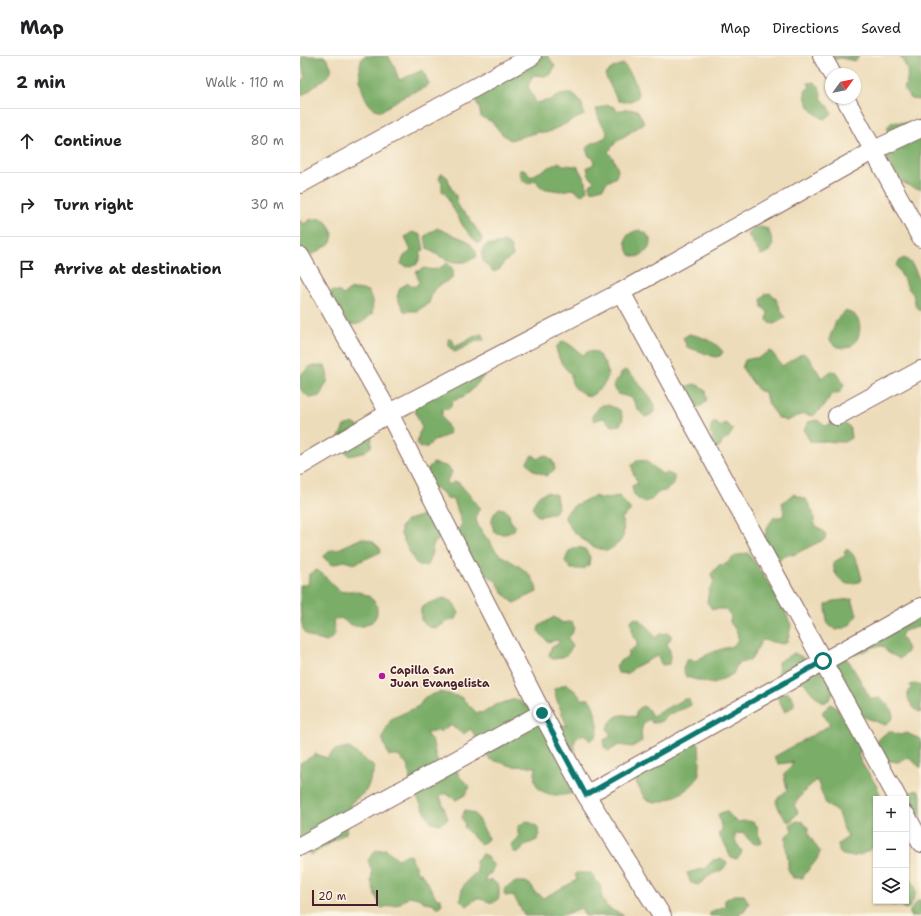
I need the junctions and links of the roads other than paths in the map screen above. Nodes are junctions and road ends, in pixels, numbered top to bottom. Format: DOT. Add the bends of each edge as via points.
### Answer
graph roads {
  1 [pos="532,56"];
  2 [pos="822,56"];
  3 [pos="829,68"];
  4 [pos="848,104"];
  5 [pos="921,128"];
  6 [pos="874,150"];
  7 [pos="300,184"];
  8 [pos="921,238"];
  9 [pos="300,256"];
  10 [pos="621,292"];
  11 [pos="921,370"];
  12 [pos="389,413"];
  13 [pos="837,416"];
  14 [pos="300,466"];
  15 [pos="921,607"];
  16 [pos="823,661"];
  17 [pos="542,713"];
  18 [pos="586,795"];
  19 [pos="896,796"];
  20 [pos="909,821"];
  21 [pos="921,843"];
  22 [pos="300,846"];
  23 [pos="662,916"];
  1 -- 7 [label="street"];
  2 -- 3 [label="street"];
  4 -- 6 [label="street"];
  5 -- 6 [label="street"];
  6 -- 8 [label="street"];
  6 -- 10 [label="street"];
  9 -- 12 [label="street"];
  10 -- 12 [label="street"];
  10 -- 16 [label="street"];
  11 -- 13 [label="street"];
  12 -- 14 [label="street"];
  12 -- 17 [label="street"];
  15 -- 16 [label="street"];
  16 -- 18 [label="street"];
  16 -- 19 [label="street"];
  17 -- 18 [label="street"];
  17 -- 22 [label="street"];
  18 -- 23 [label="street"];
  20 -- 21 [label="street"];
}
